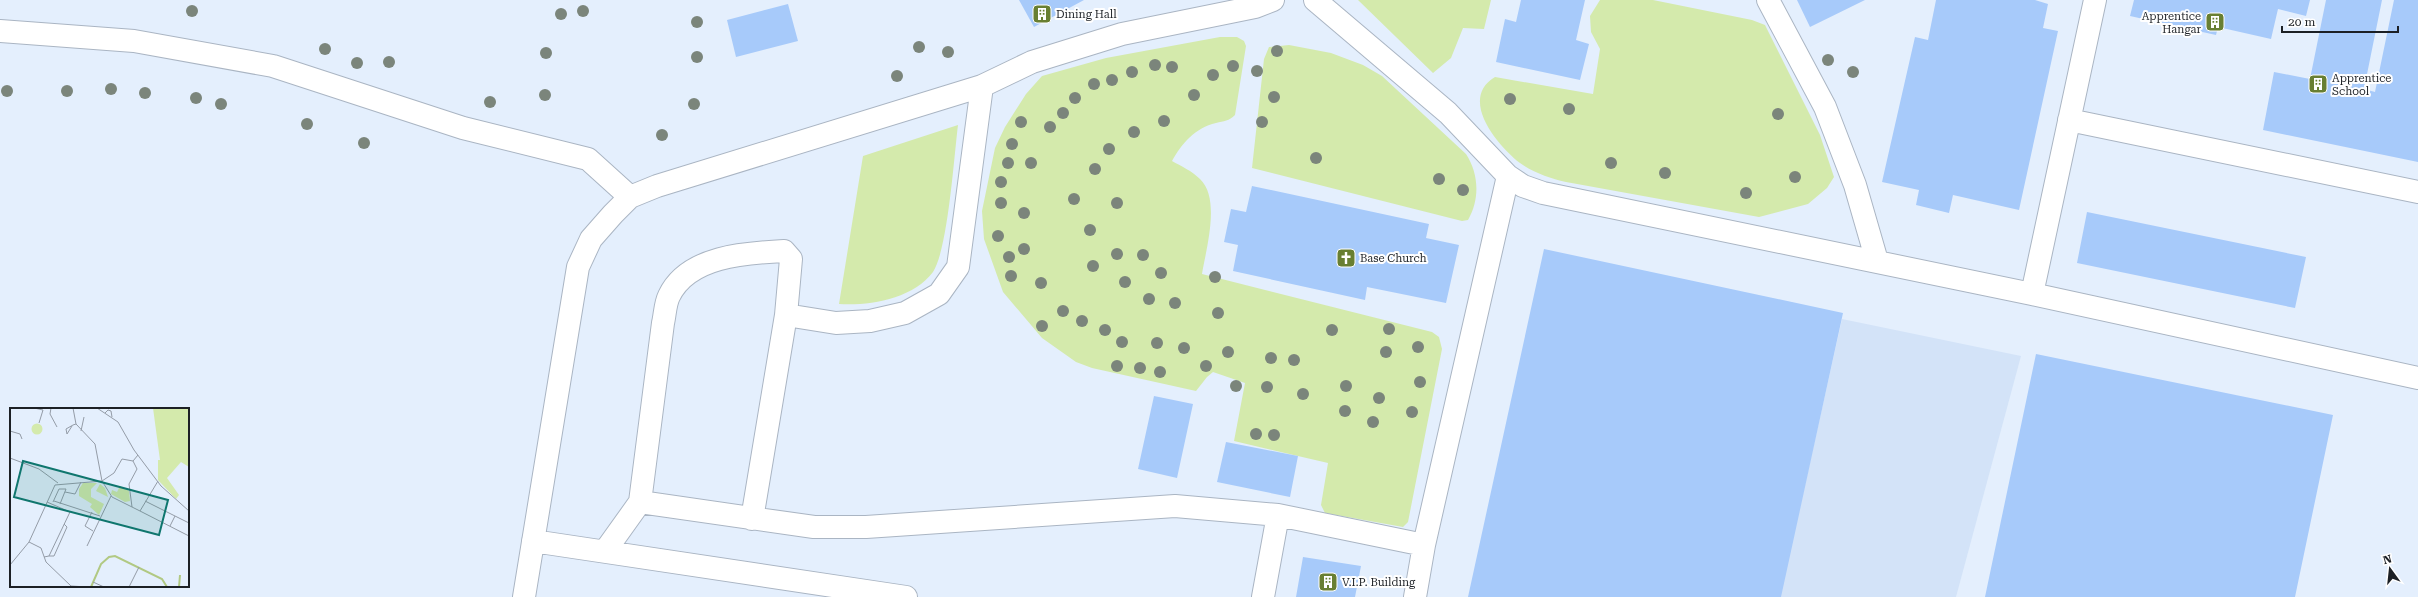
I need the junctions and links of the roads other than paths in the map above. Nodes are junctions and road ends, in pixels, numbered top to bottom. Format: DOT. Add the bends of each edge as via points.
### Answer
graph roads {
  1 [pos="1273,0"];
  2 [pos="1315,0"];
  3 [pos="1768,0"];
  4 [pos="2095,0"];
  5 [pos="0,31"];
  6 [pos="982,86"];
  7 [pos="2069,120"];
  8 [pos="1508,176"];
  9 [pos="2418,192"];
  10 [pos="630,197"];
  11 [pos="1877,261"];
  12 [pos="2032,294"];
  13 [pos="786,315"];
  14 [pos="2418,378"];
  15 [pos="640,502"];
  16 [pos="1278,515"];
  17 [pos="752,519"];
  18 [pos="533,541"];
  19 [pos="1424,545"];
  20 [pos="605,551"];
  21 [pos="524,597"];
  22 [pos="906,597"];
  23 [pos="1263,597"];
  24 [pos="1415,597"];
  1 -- 6 [label="lane" via="1255,7 1122,34 1032,62"];
  2 -- 8 [label="lane" via="1448,113"];
  3 -- 11 [label="lane" via="1825,107 1855,185"];
  4 -- 7 [label="lane"];
  5 -- 10 [label="lane" via="134,41 273,66 463,128 588,159"];
  6 -- 10 [label="lane" via="657,186"];
  6 -- 13 [label="lane" via="958,267 939,294 904,313 870,321 836,323"];
  7 -- 9 [label="lane"];
  7 -- 12 [label="lane"];
  8 -- 11 [label="lane" via="1523,186 1543,194 1775,243"];
  8 -- 19 [label="lane"];
  10 -- 18 [label="lane" via="591,239 578,267"];
  11 -- 12 [label="lane"];
  12 -- 14 [label="lane"];
  13 -- 15 [label="lane" via="791,259 784,251 736,255 708,264 687,274 669,296 663,323"];
  13 -- 17 [label="lane"];
  15 -- 17 [label="lane"];
  15 -- 20 [label="lane"];
  16 -- 17 [label="lane" via="1175,506 866,527 814,527"];
  16 -- 19 [label="lane"];
  16 -- 23 [label="lane"];
  18 -- 20 [label="lane"];
  18 -- 21 [label="lane"];
  19 -- 24 [label="lane"];
  20 -- 22 [label="lane"];
}
